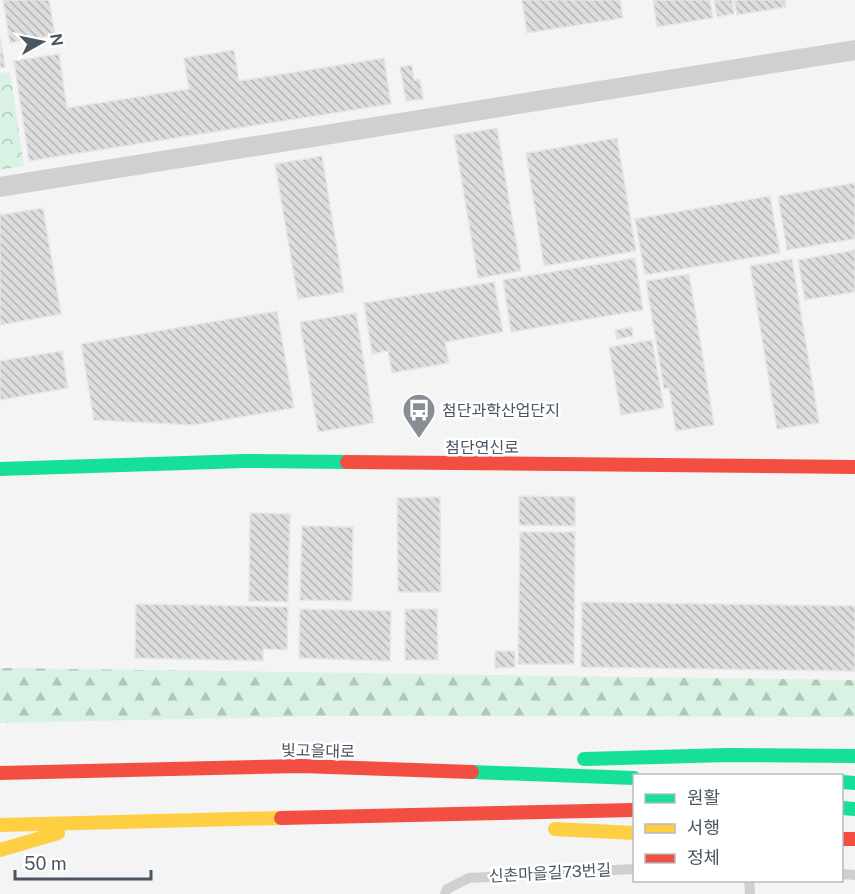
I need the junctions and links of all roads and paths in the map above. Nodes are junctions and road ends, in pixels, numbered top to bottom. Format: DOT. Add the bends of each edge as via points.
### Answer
graph roads {
  1 [pos="855,50"];
  2 [pos="0,187"];
  3 [pos="855,467"];
  4 [pos="0,469"];
  5 [pos="855,756"];
  6 [pos="22,758"];
  7 [pos="574,759"];
  8 [pos="538,760"];
  9 [pos="300,766"];
  10 [pos="90,770"];
  11 [pos="0,773"];
  12 [pos="633,778"];
  13 [pos="633,810"];
  14 [pos="301,819"];
  15 [pos="94,822"];
  16 [pos="0,825"];
  17 [pos="504,827"];
  18 [pos="539,829"];
  19 [pos="633,833"];
  20 [pos="0,850"];
  21 [pos="629,869"];
  22 [pos="445,894"];
  1 -- 2 [label="street"];
  3 -- 4 [label="main road, 첨단연신로" via="245,461"];
  5 -- 7 [label="main road"];
  6 -- 10 [label="main road"];
  8 -- 9 [label="main road"];
  9 -- 10 [label="main road, 빛고을대로"];
  9 -- 12 [label="main road, 빛고을대로"];
  10 -- 11 [label="main road, 빛고을대로"];
  13 -- 14 [label="main road"];
  14 -- 15 [label="main road"];
  14 -- 17 [label="main road"];
  15 -- 16 [label="main road"];
  15 -- 20 [label="main road"];
  18 -- 19 [label="main road"];
  21 -- 22 [label="lane, 신촌마을길73번길" via="469,878 447,889"];
}
